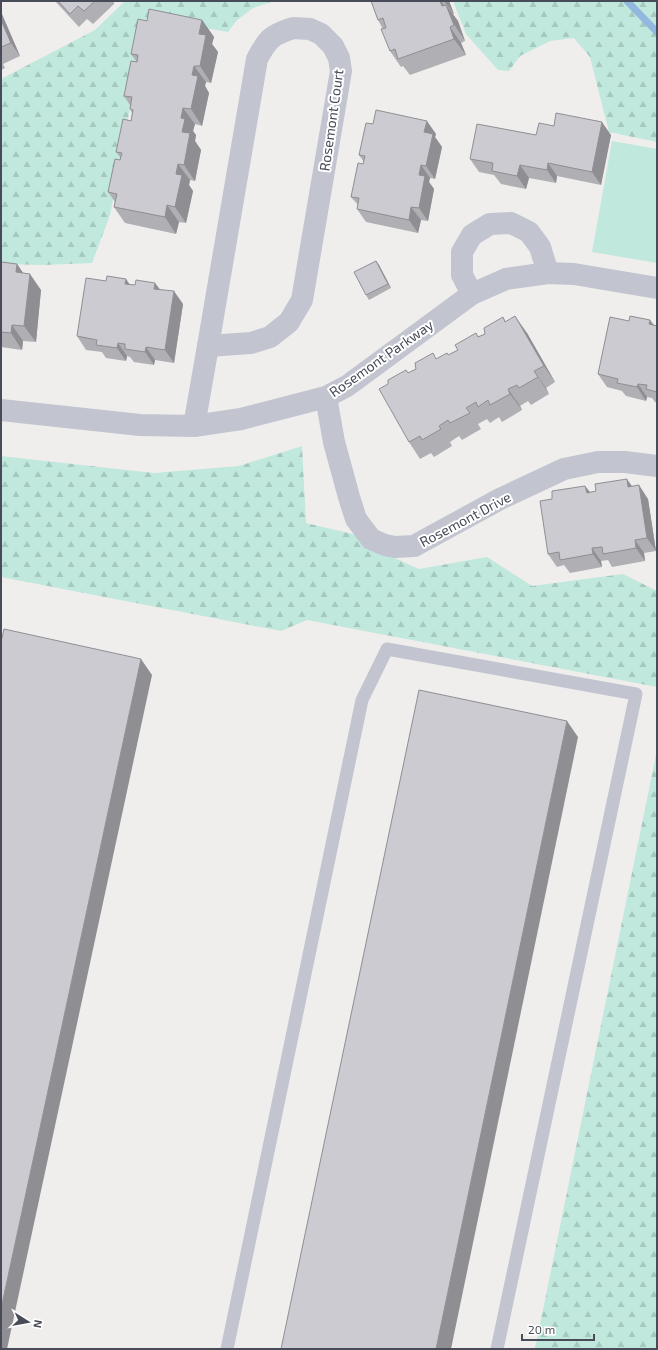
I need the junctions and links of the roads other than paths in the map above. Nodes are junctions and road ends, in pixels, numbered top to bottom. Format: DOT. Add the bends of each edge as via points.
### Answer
graph roads {
  1 [pos="548,273"];
  2 [pos="657,288"];
  3 [pos="472,294"];
  4 [pos="208,346"];
  5 [pos="326,397"];
  6 [pos="1,410"];
  7 [pos="194,426"];
  8 [pos="657,466"];
  9 [pos="227,1349"];
  10 [pos="497,1349"];
  1 -- 2 [label="street, Rosemont Parkway" via="574,274"];
  1 -- 3 [label="street, Rosemont Parkway" via="506,279"];
  1 -- 3 [label="street" via="540,246 529,232 511,223 490,224 472,235 462,252 462,275"];
  3 -- 5 [label="street, Rosemont Parkway" via="347,386"];
  4 -- 4 [label="street, Rosemont Court" via="257,58 265,44 277,33 293,28 310,29 322,34 333,46 339,58 341,71 302,300 289,322 270,337 251,342"];
  4 -- 7 [label="street, Rosemont Court"];
  5 -- 7 [label="street, Rosemont Parkway" via="241,419"];
  5 -- 8 [label="street, Rosemont Drive" via="334,442 356,519 371,539 385,545 414,546 564,469 598,462"];
  6 -- 7 [label="street, Rosemont Parkway" via="140,425"];
  9 -- 10 [label="lane" via="362,700 387,649 636,694"];
}
